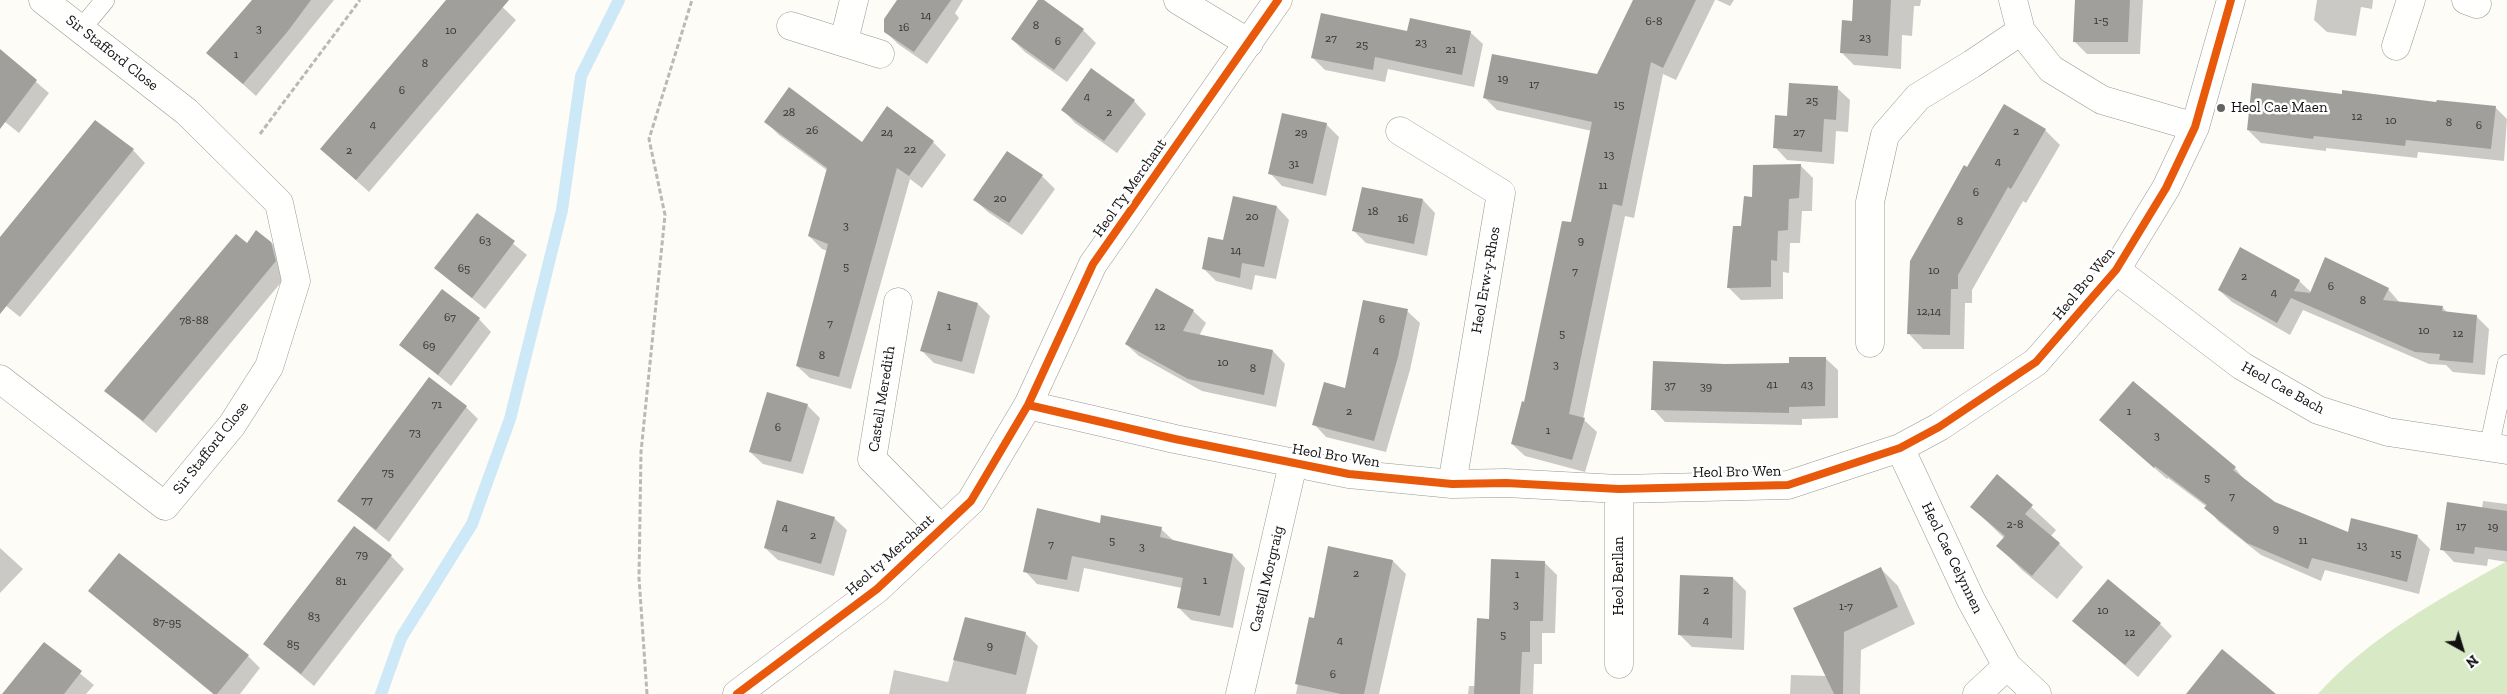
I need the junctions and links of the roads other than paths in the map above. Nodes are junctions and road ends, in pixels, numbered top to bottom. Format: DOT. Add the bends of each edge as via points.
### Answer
graph roads {
  1 [pos="43,0"];
  2 [pos="104,0"];
  3 [pos="854,0"];
  4 [pos="1178,0"];
  5 [pos="1278,0"];
  6 [pos="2013,0"];
  7 [pos="2231,0"];
  8 [pos="2411,0"];
  9 [pos="792,26"];
  10 [pos="81,30"];
  11 [pos="2021,31"];
  12 [pos="844,41"];
  13 [pos="1249,43"];
  14 [pos="2396,46"];
  15 [pos="880,54"];
  16 [pos="2195,127"];
  17 [pos="1400,132"];
  18 [pos="2116,270"];
  19 [pos="898,302"];
  20 [pos="1870,343"];
  21 [pos="2507,364"];
  22 [pos="0,379"];
  23 [pos="1028,406"];
  24 [pos="1900,448"];
  25 [pos="2498,449"];
  26 [pos="1293,464"];
  27 [pos="1452,484"];
  28 [pos="1619,489"];
  29 [pos="941,529"];
  30 [pos="1619,664"];
  31 [pos="2007,666"];
  32 [pos="737,694"];
  33 [pos="1240,694"];
  34 [pos="1977,694"];
  35 [pos="2037,694"];
  1 -- 10 [label="street, Sir Stafford Close"];
  2 -- 10 [label="lane"];
  3 -- 12 [label="street"];
  4 -- 13 [label="street"];
  5 -- 13 [label="street, Heol Ty Merchant"];
  6 -- 11 [label="street"];
  7 -- 16 [label="street, Heol Bro Wen"];
  8 -- 14 [label="street"];
  9 -- 12 [label="street"];
  10 -- 22 [label="street, Sir Stafford Close" via="187,112 279,203 296,281 269,367 232,424 166,506"];
  11 -- 16 [label="street" via="2052,69 2102,100"];
  11 -- 20 [label="street" via="1918,97 1885,135 1870,202"];
  12 -- 15 [label="street"];
  13 -- 23 [label="street, Heol Ty Merchant" via="1094,264"];
  16 -- 18 [label="street, Heol Bro Wen" via="2166,188"];
  17 -- 27 [label="street, Heol Erw-y-Rhos" via="1502,193"];
  18 -- 24 [label="street, Heol Bro Wen" via="2036,362 1939,427"];
  18 -- 25 [label="street, Heol Cae Bach" via="2242,366 2318,410 2388,432"];
  19 -- 29 [label="street, Castell Meredith" via="872,459"];
  21 -- 25 [label="lane"];
  23 -- 26 [label="street, Heol Bro Wen"];
  23 -- 29 [label="street, Heol ty Merchant" via="970,501"];
  24 -- 28 [label="street, Heol Bro Wen" via="1788,485"];
  24 -- 31 [label="street, Heol Cae Celynnen" via="1971,600"];
  26 -- 27 [label="street, Heol Bro Wen" via="1349,474"];
  26 -- 33 [label="street, Castell Morgraig"];
  27 -- 28 [label="street, Heol Bro Wen" via="1506,483"];
  28 -- 30 [label="street, Heol Berllan"];
  29 -- 32 [label="street, Heol ty Merchant" via="877,589"];
  31 -- 34 [label="street"];
  31 -- 35 [label="street, Heol Cae Celynnen"];
}
